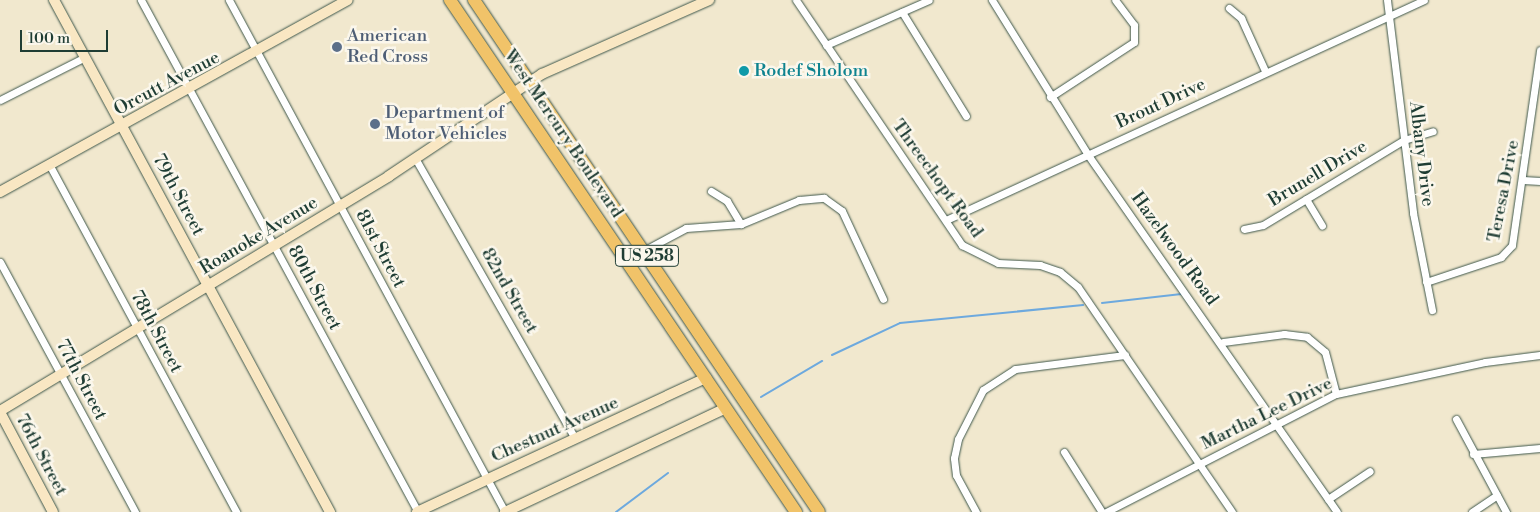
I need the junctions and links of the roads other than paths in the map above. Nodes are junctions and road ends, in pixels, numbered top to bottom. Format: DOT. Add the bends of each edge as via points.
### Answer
graph roads {
  1 [pos="54,0"];
  2 [pos="141,0"];
  3 [pos="229,0"];
  4 [pos="348,0"];
  5 [pos="450,0"];
  6 [pos="474,0"];
  7 [pos="709,0"];
  8 [pos="796,0"];
  9 [pos="929,0"];
  10 [pos="992,0"];
  11 [pos="1114,0"];
  12 [pos="1387,0"];
  13 [pos="1424,0"];
  14 [pos="335,4"];
  15 [pos="1229,8"];
  16 [pos="902,12"];
  17 [pos="1389,15"];
  18 [pos="826,45"];
  19 [pos="1540,50"];
  20 [pos="258,54"];
  21 [pos="85,57"];
  22 [pos="1265,71"];
  23 [pos="529,82"];
  24 [pos="190,90"];
  25 [pos="513,92"];
  26 [pos="1050,97"];
  27 [pos="0,100"];
  28 [pos="966,116"];
  29 [pos="122,127"];
  30 [pos="1433,131"];
  31 [pos="1404,140"];
  32 [pos="1088,155"];
  33 [pos="416,158"];
  34 [pos="50,166"];
  35 [pos="1523,180"];
  36 [pos="1540,181"];
  37 [pos="711,191"];
  38 [pos="0,192"];
  39 [pos="1306,199"];
  40 [pos="339,206"];
  41 [pos="946,220"];
  42 [pos="741,224"];
  43 [pos="1322,226"];
  44 [pos="1244,229"];
  45 [pos="275,246"];
  46 [pos="643,251"];
  47 [pos="0,262"];
  48 [pos="1426,282"];
  49 [pos="208,286"];
  50 [pos="883,299"];
  51 [pos="1432,310"];
  52 [pos="671,325"];
  53 [pos="137,328"];
  54 [pos="1223,342"];
  55 [pos="1125,355"];
  56 [pos="1540,355"];
  57 [pos="718,361"];
  58 [pos="61,374"];
  59 [pos="706,378"];
  60 [pos="1336,394"];
  61 [pos="726,408"];
  62 [pos="0,412"];
  63 [pos="752,412"];
  64 [pos="1456,419"];
  65 [pos="1277,423"];
  66 [pos="576,439"];
  67 [pos="1540,448"];
  68 [pos="1064,452"];
  69 [pos="1473,454"];
  70 [pos="1200,465"];
  71 [pos="1370,471"];
  72 [pos="487,479"];
  73 [pos="1496,495"];
  74 [pos="1328,499"];
  75 [pos="53,512"];
  76 [pos="135,512"];
  77 [pos="236,512"];
  78 [pos="330,512"];
  79 [pos="417,512"];
  80 [pos="505,512"];
  81 [pos="796,512"];
  82 [pos="819,512"];
  83 [pos="976,512"];
  84 [pos="1102,512"];
  85 [pos="1106,512"];
  86 [pos="1232,512"];
  87 [pos="1338,512"];
  88 [pos="1472,512"];
  89 [pos="1506,512"];
  1 -- 21 [label="street, 79th Street"];
  2 -- 24 [label="street, 80th Street"];
  3 -- 20 [label="street, 81st Street"];
  4 -- 14 [label="street, Orcutt Avenue"];
  5 -- 25 [label="highway, West Mercury Boulevard / US 258"];
  6 -- 23 [label="highway, West Mercury Boulevard / US 258"];
  7 -- 23 [label="street, Roanoke Avenue"];
  8 -- 18 [label="street, Threechopt Road"];
  9 -- 16 [label="street"];
  10 -- 26 [label="street, Hazelwood Road"];
  11 -- 26 [label="street" via="1134,25 1134,42"];
  12 -- 17 [label="street, Albany Drive"];
  13 -- 17 [label="street, Brout Drive"];
  14 -- 20 [label="street, Orcutt Avenue"];
  15 -- 22 [label="street" via="1241,18"];
  16 -- 18 [label="street"];
  16 -- 28 [label="street"];
  17 -- 22 [label="street, Brout Drive"];
  17 -- 31 [label="street, Albany Drive"];
  18 -- 41 [label="street, Threechopt Road"];
  19 -- 35 [label="street, Teresa Drive"];
  20 -- 24 [label="street, Orcutt Avenue"];
  20 -- 40 [label="street, 81st Street"];
  21 -- 27 [label="street"];
  21 -- 29 [label="street, 79th Street"];
  22 -- 32 [label="street, Brout Drive"];
  23 -- 25 [label="street, Roanoke Avenue"];
  23 -- 46 [label="highway, West Mercury Boulevard / US 258"];
  24 -- 29 [label="street, Orcutt Avenue"];
  24 -- 45 [label="street, 80th Street"];
  25 -- 33 [label="street, Roanoke Avenue"];
  25 -- 52 [label="highway, West Mercury Boulevard / US 258"];
  26 -- 32 [label="street, Hazelwood Road"];
  29 -- 34 [label="street, Orcutt Avenue"];
  29 -- 49 [label="street, 79th Street"];
  30 -- 31 [label="street, Brunell Drive"];
  31 -- 39 [label="street, Brunell Drive"];
  31 -- 48 [label="street, Albany Drive"];
  32 -- 41 [label="street, Brout Drive"];
  32 -- 54 [label="street, Hazelwood Road"];
  33 -- 40 [label="street, Roanoke Avenue"];
  33 -- 66 [label="street, 82nd Street"];
  34 -- 38 [label="street, Orcutt Avenue"];
  34 -- 53 [label="street, 78th Street"];
  35 -- 36 [label="street"];
  35 -- 48 [label="street, Teresa Drive" via="1508,253"];
  37 -- 42 [label="street" via="727,201"];
  39 -- 43 [label="street"];
  39 -- 44 [label="street, Brunell Drive" via="1263,225"];
  40 -- 45 [label="street, Roanoke Avenue"];
  40 -- 72 [label="street, 81st Street"];
  41 -- 55 [label="street, Threechopt Road" via="962,245 980,258 1060,272 1078,287"];
  42 -- 46 [label="street" via="686,228"];
  42 -- 50 [label="street" via="808,197 832,200 842,211"];
  45 -- 49 [label="street, Roanoke Avenue"];
  45 -- 79 [label="street, 80th Street"];
  46 -- 57 [label="highway, West Mercury Boulevard / US 258"];
  47 -- 58 [label="street, 77th Street"];
  48 -- 51 [label="street, Albany Drive"];
  49 -- 53 [label="street, Roanoke Avenue"];
  49 -- 78 [label="street, 79th Street"];
  52 -- 57 [label="highway" via="708,365"];
  52 -- 59 [label="highway, West Mercury Boulevard / US 258"];
  53 -- 58 [label="street, Roanoke Avenue"];
  53 -- 77 [label="street, 78th Street"];
  54 -- 60 [label="street" via="1284,334 1307,337 1325,352"];
  54 -- 65 [label="street, Hazelwood Road"];
  55 -- 70 [label="street, Threechopt Road"];
  55 -- 83 [label="street" via="1015,368 983,390 958,439 954,458 956,475"];
  56 -- 60 [label="street, Martha Lee Drive" via="1485,362"];
  57 -- 63 [label="highway, West Mercury Boulevard / US 258"];
  58 -- 62 [label="street, Roanoke Avenue"];
  58 -- 76 [label="street, 77th Street"];
  59 -- 61 [label="highway, West Mercury Boulevard / US 258"];
  59 -- 63 [label="highway" via="718,378 736,402"];
  59 -- 66 [label="street, Chestnut Avenue"];
  60 -- 65 [label="street, Martha Lee Drive"];
  61 -- 80 [label="street"];
  61 -- 81 [label="highway, West Mercury Boulevard / US 258"];
  62 -- 75 [label="street, 76th Street"];
  63 -- 82 [label="highway, West Mercury Boulevard / US 258"];
  64 -- 69 [label="street"];
  65 -- 70 [label="street, Martha Lee Drive"];
  65 -- 74 [label="street, Hazelwood Road"];
  66 -- 72 [label="street, Chestnut Avenue"];
  67 -- 69 [label="street"];
  68 -- 84 [label="street"];
  69 -- 73 [label="street"];
  70 -- 85 [label="street, Martha Lee Drive"];
  70 -- 86 [label="street, Threechopt Road"];
  71 -- 74 [label="street"];
  72 -- 79 [label="street, Chestnut Avenue"];
  72 -- 80 [label="street, 81st Street"];
  73 -- 88 [label="street"];
  73 -- 89 [label="street"];
  74 -- 87 [label="street, Hazelwood Road"];
}
